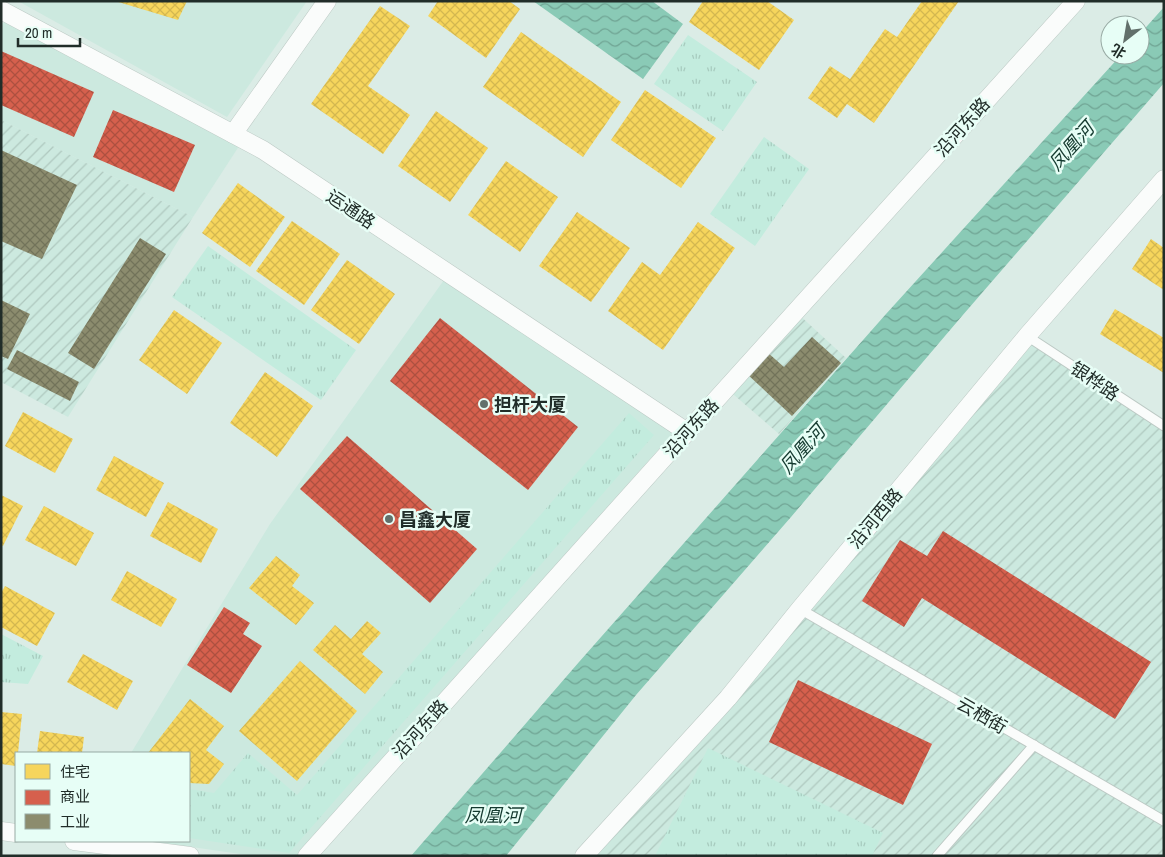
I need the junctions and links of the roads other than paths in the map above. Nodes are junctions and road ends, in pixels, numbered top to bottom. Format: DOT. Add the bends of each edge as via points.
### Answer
graph roads {
  1 [pos="327,1"];
  2 [pos="1076,1"];
  3 [pos="1,10"];
  4 [pos="233,134"];
  5 [pos="1164,179"];
  6 [pos="1027,336"];
  7 [pos="1164,426"];
  8 [pos="687,432"];
  9 [pos="800,609"];
  10 [pos="1034,745"];
  11 [pos="1164,821"];
  12 [pos="1,831"];
  13 [pos="15,833"];
  14 [pos="82,842"];
  15 [pos="190,856"];
  16 [pos="307,856"];
  17 [pos="584,856"];
  18 [pos="937,856"];
  1 -- 4 [label="street"];
  2 -- 8 [label="street, 沿河东路"];
  3 -- 4 [label="street, 运通路"];
  4 -- 8 [label="street, 运通路" via="263,150"];
  5 -- 6 [label="street, 沿河西路"];
  6 -- 7 [label="lane, 银桦路"];
  6 -- 9 [label="street, 沿河西路"];
  8 -- 16 [label="street, 沿河东路"];
  9 -- 10 [label="lane, 云栖街"];
  9 -- 17 [label="street, 沿河西路" via="728,698"];
  10 -- 11 [label="lane, 云栖街"];
  10 -- 18 [label="lane"];
  12 -- 13 [label="street"];
  14 -- 15 [label="street"];
}
